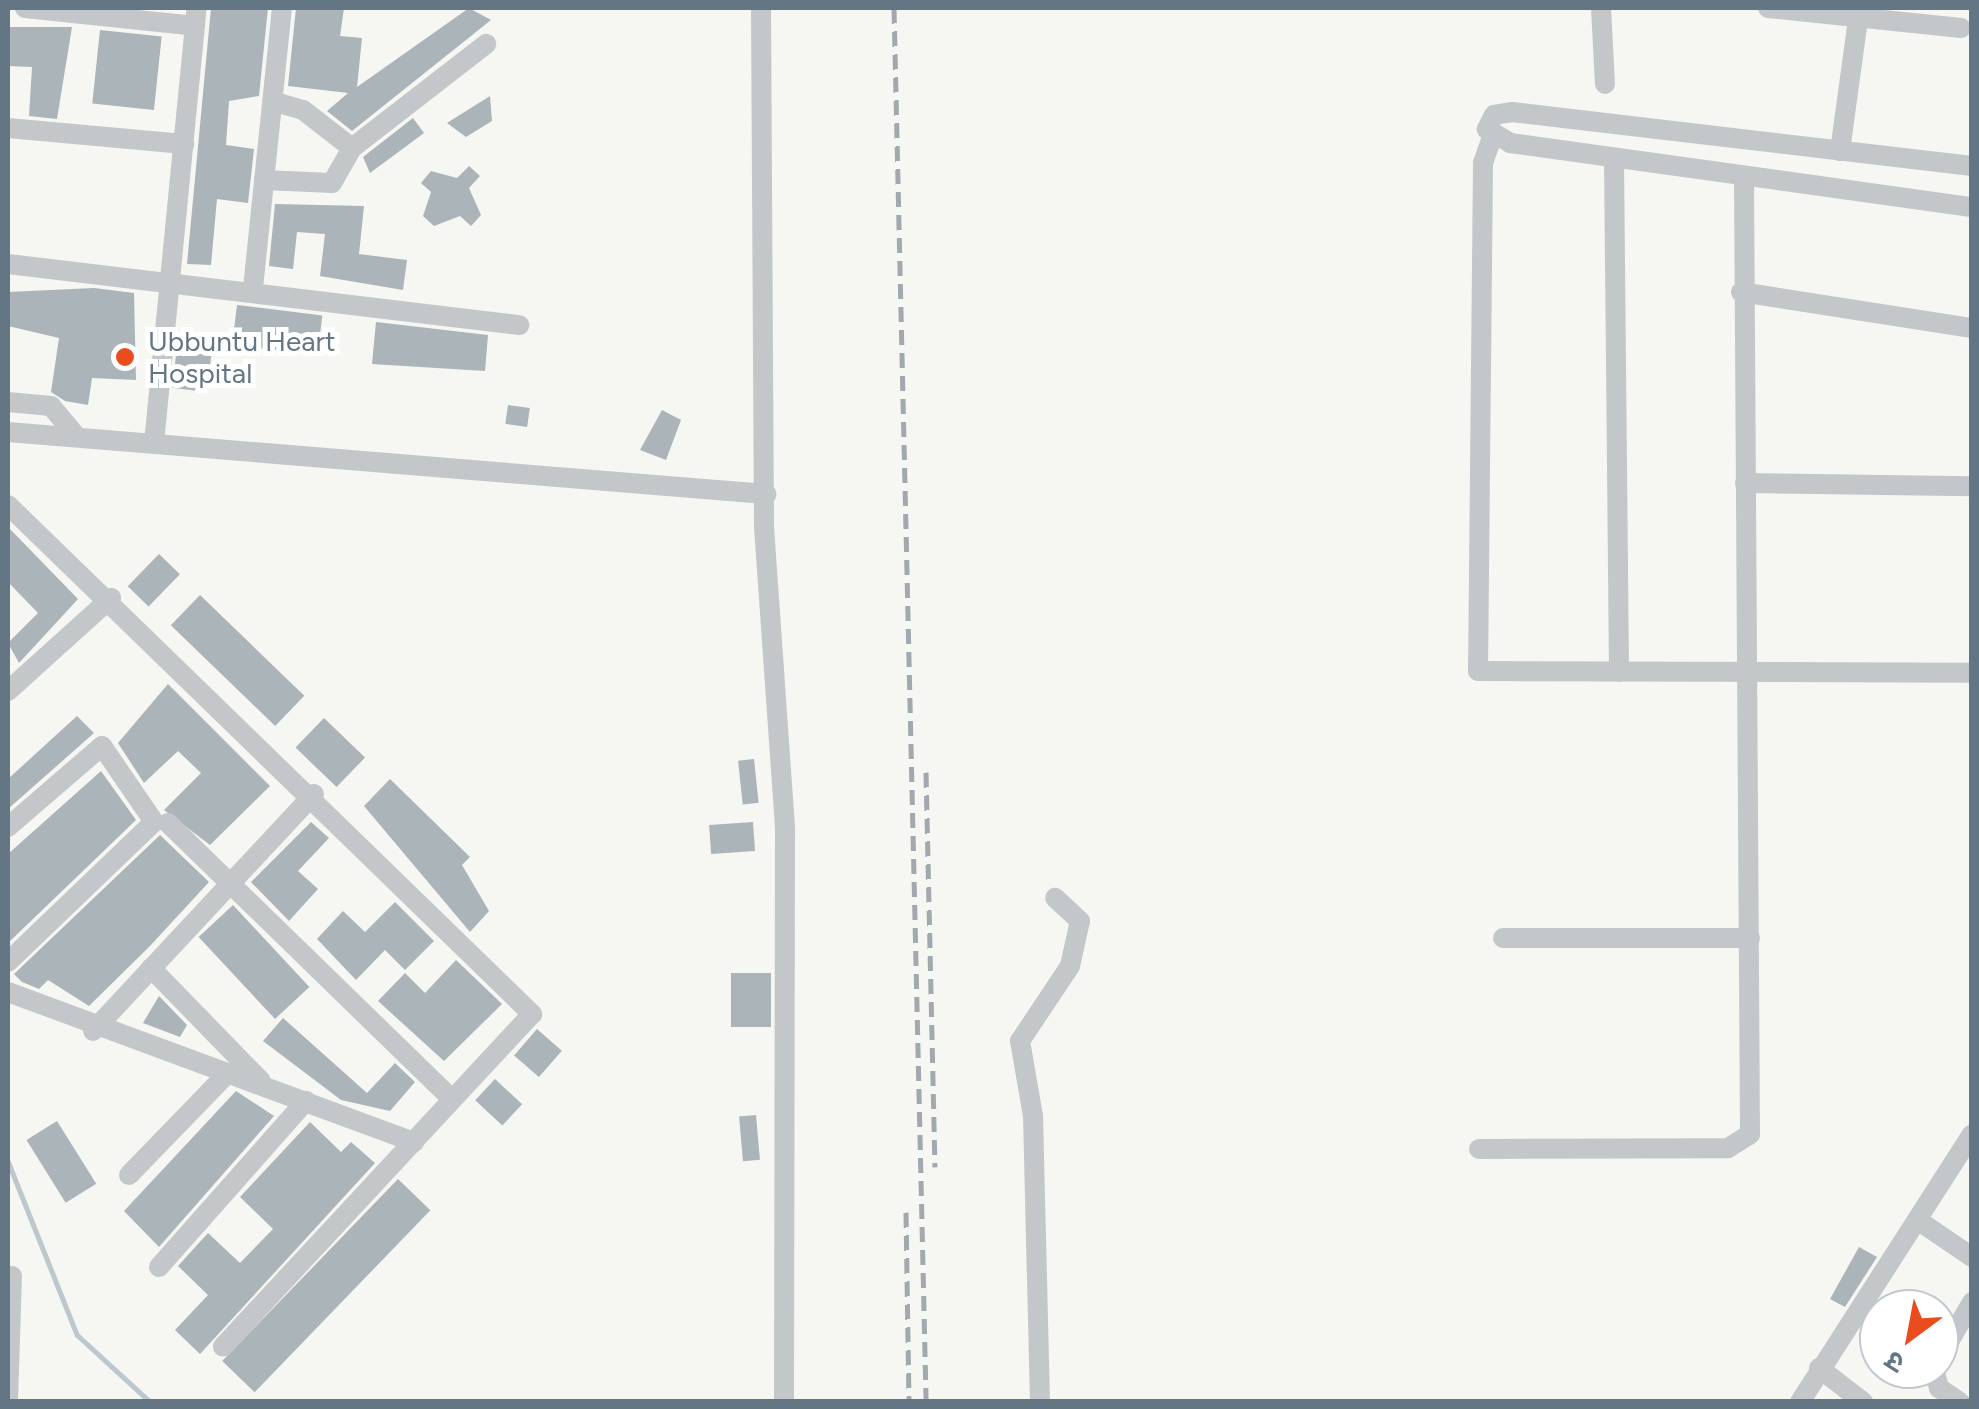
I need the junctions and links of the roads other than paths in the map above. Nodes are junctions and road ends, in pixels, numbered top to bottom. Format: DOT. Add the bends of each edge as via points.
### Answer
graph roads {
  1 [pos="26,8"];
  2 [pos="282,8"];
  3 [pos="762,8"];
  4 [pos="1601,8"];
  5 [pos="1768,8"];
  6 [pos="104,11"];
  7 [pos="196,17"];
  8 [pos="1858,18"];
  9 [pos="1965,22"];
  10 [pos="486,44"];
  11 [pos="1605,84"];
  12 [pos="272,102"];
  13 [pos="8,128"];
  14 [pos="1492,137"];
  15 [pos="184,144"];
  16 [pos="352,148"];
  17 [pos="1840,151"];
  18 [pos="1614,158"];
  19 [pos="1972,166"];
  20 [pos="1744,176"];
  21 [pos="264,180"];
  22 [pos="1972,207"];
  23 [pos="8,264"];
  24 [pos="170,280"];
  25 [pos="252,288"];
  26 [pos="1741,292"];
  27 [pos="519,325"];
  28 [pos="1972,328"];
  29 [pos="8,402"];
  30 [pos="8,432"];
  31 [pos="76,437"];
  32 [pos="154,443"];
  33 [pos="1745,483"];
  34 [pos="1972,486"];
  35 [pos="766,494"];
  36 [pos="8,506"];
  37 [pos="110,598"];
  38 [pos="1619,672"];
  39 [pos="1750,672"];
  40 [pos="1972,673"];
  41 [pos="12,678"];
  42 [pos="314,794"];
  43 [pos="168,823"];
  44 [pos="8,827"];
  45 [pos="232,884"];
  46 [pos="1055,898"];
  47 [pos="1503,938"];
  48 [pos="1750,938"];
  49 [pos="8,962"];
  50 [pos="151,968"];
  51 [pos="8,992"];
  52 [pos="93,1030"];
  53 [pos="228,1073"];
  54 [pos="263,1084"];
  55 [pos="452,1099"];
  56 [pos="306,1102"];
  57 [pos="414,1142"];
  58 [pos="1969,1144"];
  59 [pos="1479,1148"];
  60 [pos="129,1175"];
  61 [pos="1919,1221"];
  62 [pos="1972,1257"];
  63 [pos="159,1266"];
  64 [pos="12,1276"];
  65 [pos="1972,1302"];
  66 [pos="1959,1324"];
  67 [pos="223,1346"];
  68 [pos="1820,1368"];
  69 [pos="8,1402"];
  70 [pos="784,1402"];
  71 [pos="1040,1402"];
  72 [pos="1800,1402"];
  73 [pos="1863,1402"];
  1 -- 6 [label="street"];
  2 -- 12 [label="street"];
  3 -- 35 [label="street"];
  4 -- 11 [label="street"];
  5 -- 8 [label="street"];
  6 -- 7 [label="street"];
  7 -- 15 [label="street"];
  8 -- 9 [label="street"];
  8 -- 17 [label="street"];
  10 -- 16 [label="street"];
  12 -- 16 [label="street" via="303,110"];
  12 -- 21 [label="street"];
  13 -- 15 [label="street"];
  14 -- 17 [label="street" via="1488,122 1512,112"];
  14 -- 18 [label="street"];
  14 -- 38 [label="street" via="1483,163 1478,672"];
  15 -- 24 [label="street"];
  16 -- 21 [label="street" via="332,183"];
  17 -- 19 [label="street"];
  18 -- 20 [label="street"];
  18 -- 38 [label="street"];
  20 -- 22 [label="street"];
  20 -- 26 [label="street"];
  21 -- 25 [label="street"];
  23 -- 24 [label="street"];
  24 -- 25 [label="street"];
  24 -- 32 [label="street"];
  25 -- 27 [label="street"];
  26 -- 28 [label="street"];
  26 -- 33 [label="street"];
  29 -- 31 [label="street" via="51,406"];
  30 -- 31 [label="street"];
  31 -- 32 [label="street"];
  32 -- 35 [label="street"];
  33 -- 34 [label="street"];
  33 -- 39 [label="street"];
  35 -- 70 [label="street" via="785,830"];
  36 -- 37 [label="street"];
  37 -- 41 [label="street"];
  37 -- 42 [label="street"];
  38 -- 39 [label="street"];
  39 -- 40 [label="street"];
  39 -- 48 [label="street"];
  42 -- 45 [label="street"];
  42 -- 55 [label="street" via="532,1014"];
  43 -- 45 [label="street"];
  44 -- 49 [label="street" via="102,746 154,822"];
  45 -- 50 [label="street"];
  45 -- 55 [label="street"];
  46 -- 71 [label="street" via="1080,920 1070,966 1020,1040 1033,1116"];
  47 -- 48 [label="street"];
  48 -- 59 [label="street" via="1746,1141"];
  50 -- 52 [label="street"];
  50 -- 54 [label="street"];
  51 -- 52 [label="street"];
  52 -- 53 [label="street"];
  53 -- 54 [label="street"];
  53 -- 60 [label="street"];
  54 -- 56 [label="street"];
  55 -- 57 [label="street"];
  56 -- 57 [label="street"];
  56 -- 63 [label="street"];
  57 -- 67 [label="street"];
  58 -- 61 [label="street"];
  61 -- 62 [label="street"];
  61 -- 68 [label="street"];
  64 -- 69 [label="street"];
  65 -- 66 [label="street"];
  68 -- 72 [label="street"];
  68 -- 73 [label="street"];
}
